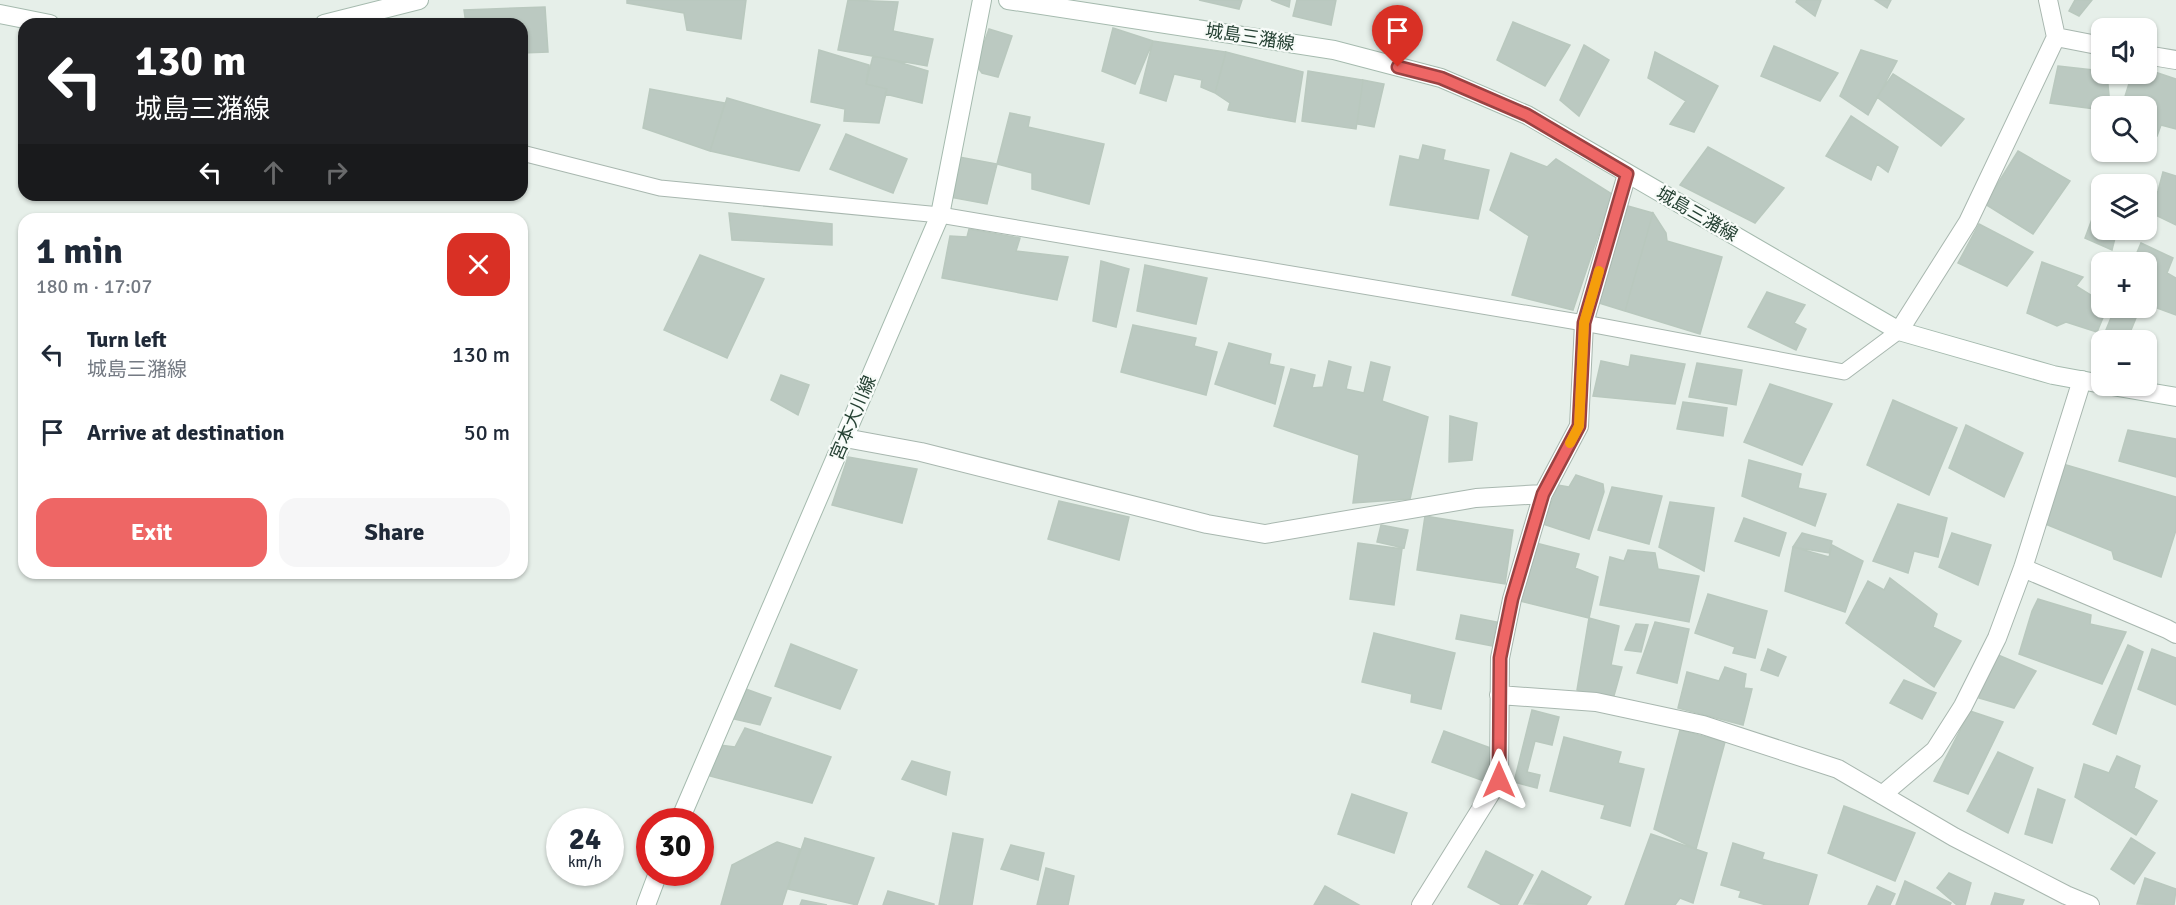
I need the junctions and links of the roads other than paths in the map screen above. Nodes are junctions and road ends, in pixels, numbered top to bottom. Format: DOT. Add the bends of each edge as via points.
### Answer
graph roads {
  1 [pos="419,0"];
  2 [pos="982,0"];
  3 [pos="1008,0"];
  4 [pos="2048,0"];
  5 [pos="0,14"];
  6 [pos="20,18"];
  7 [pos="348,18"];
  8 [pos="2056,37"];
  9 [pos="2091,44"];
  10 [pos="2157,57"];
  11 [pos="2176,60"];
  12 [pos="528,155"];
  13 [pos="1627,174"];
  14 [pos="940,215"];
  15 [pos="1584,323"];
  16 [pos="1899,331"];
  17 [pos="2082,380"];
  18 [pos="2091,382"];
  19 [pos="2157,394"];
  20 [pos="2176,397"];
  21 [pos="845,438"];
  22 [pos="1543,494"];
  23 [pos="2023,568"];
  24 [pos="2176,634"];
  25 [pos="1499,695"];
  26 [pos="1882,795"];
  27 [pos="685,808"];
  28 [pos="653,886"];
  29 [pos="645,905"];
  30 [pos="1421,905"];
  31 [pos="2090,905"];
  1 -- 7 [label="street"];
  2 -- 14 [label="street, 宮本大川線"];
  3 -- 13 [label="street, 城島三潴線" via="1334,50 1441,78 1527,115"];
  4 -- 8 [label="street"];
  5 -- 6 [label="street"];
  8 -- 9 [label="street"];
  8 -- 16 [label="street" via="1968,222"];
  10 -- 11 [label="street"];
  12 -- 14 [label="lane" via="660,188"];
  13 -- 15 [label="street"];
  13 -- 16 [label="street, 城島三潴線"];
  14 -- 15 [label="lane"];
  14 -- 21 [label="street, 宮本大川線"];
  15 -- 16 [label="lane" via="1844,372"];
  15 -- 22 [label="street" via="1579,426"];
  16 -- 17 [label="street, 城島三潴線"];
  17 -- 18 [label="street, 城島三潴線"];
  17 -- 23 [label="street"];
  19 -- 20 [label="street"];
  21 -- 22 [label="street" via="921,452 1207,524 1265,534 1476,498"];
  21 -- 27 [label="street, 宮本大川線"];
  22 -- 25 [label="street" via="1512,599 1500,658"];
  23 -- 24 [label="street"];
  23 -- 26 [label="street" via="1997,638 1963,706 1935,750"];
  25 -- 26 [label="street" via="1596,702 1703,725 1838,769"];
  25 -- 30 [label="street" via="1499,780"];
  26 -- 31 [label="street" via="1954,837"];
  28 -- 29 [label="street"];
}
